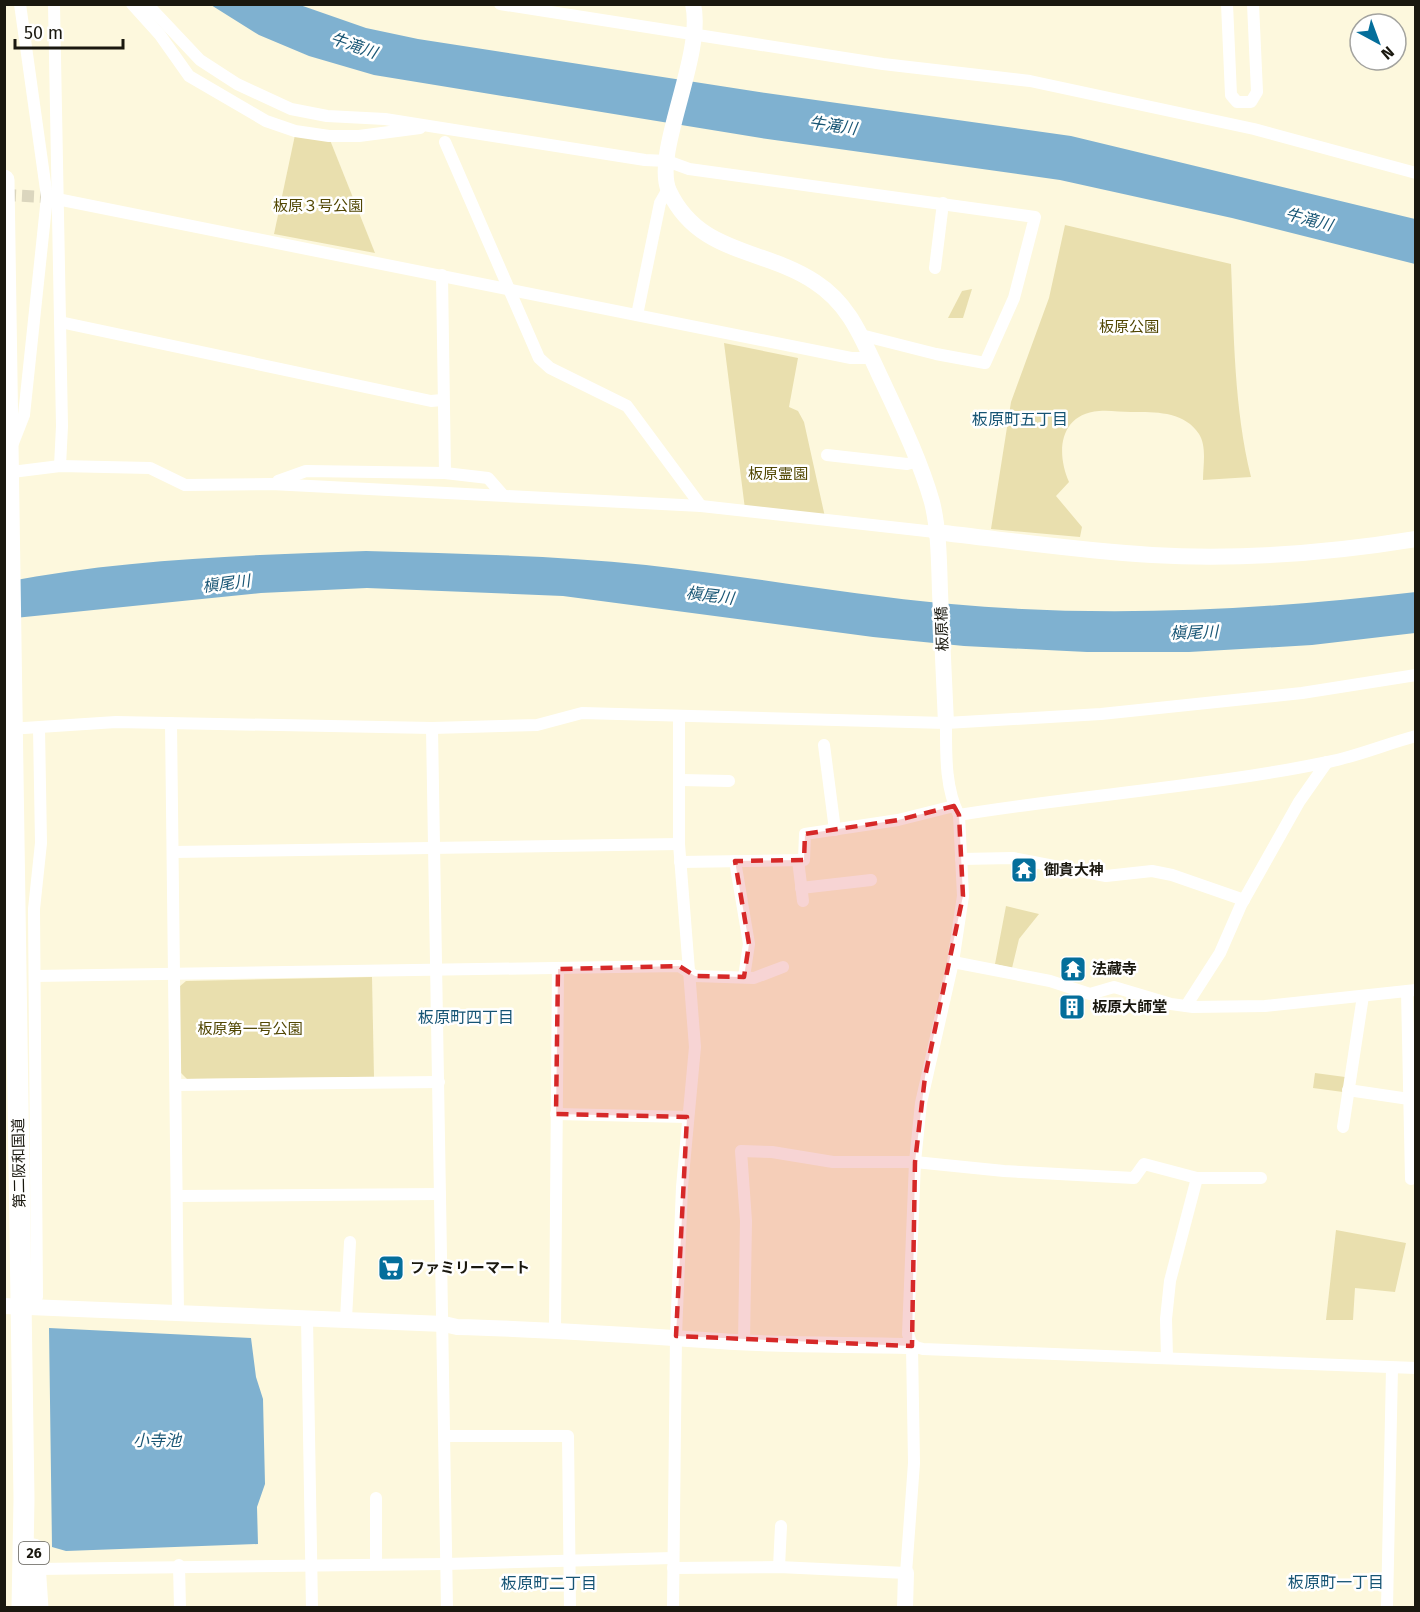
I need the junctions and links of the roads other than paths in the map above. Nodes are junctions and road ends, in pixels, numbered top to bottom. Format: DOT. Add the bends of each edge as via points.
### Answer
graph roads {
  1 [pos="20,4"];
  2 [pos="54,4"];
  3 [pos="132,4"];
  4 [pos="147,4"];
  5 [pos="693,4"];
  6 [pos="1227,4"];
  7 [pos="1253,4"];
  8 [pos="507,5"];
  9 [pos="694,40"];
  10 [pos="427,127"];
  11 [pos="445,142"];
  12 [pos="667,160"];
  13 [pos="1416,173"];
  14 [pos="4,180"];
  15 [pos="668,189"];
  16 [pos="52,197"];
  17 [pos="943,203"];
  18 [pos="935,268"];
  19 [pos="442,275"];
  20 [pos="507,288"];
  21 [pos="637,315"];
  22 [pos="60,322"];
  23 [pos="861,335"];
  24 [pos="872,358"];
  25 [pos="442,400"];
  26 [pos="841,443"];
  27 [pos="827,455"];
  28 [pos="840,457"];
  29 [pos="8,461"];
  30 [pos="918,461"];
  31 [pos="60,466"];
  32 [pos="445,473"];
  33 [pos="271,484"];
  34 [pos="502,494"];
  35 [pos="701,506"];
  36 [pos="935,532"];
  37 [pos="1416,539"];
  38 [pos="1416,675"];
  39 [pos="679,716"];
  40 [pos="171,723"];
  41 [pos="946,723"];
  42 [pos="39,728"];
  43 [pos="432,728"];
  44 [pos="4,729"];
  45 [pos="1416,736"];
  46 [pos="824,745"];
  47 [pos="1327,762"];
  48 [pos="681,780"];
  49 [pos="729,781"];
  50 [pos="956,810"];
  51 [pos="835,830"];
  52 [pos="679,844"];
  53 [pos="436,848"];
  54 [pos="173,852"];
  55 [pos="961,859"];
  56 [pos="798,860"];
  57 [pos="735,861"];
  58 [pos="680,862"];
  59 [pos="871,880"];
  60 [pos="801,888"];
  61 [pos="1244,900"];
  62 [pos="803,901"];
  63 [pos="953,962"];
  64 [pos="783,967"];
  65 [pos="558,969"];
  66 [pos="437,971"];
  67 [pos="688,972"];
  68 [pos="173,974"];
  69 [pos="35,976"];
  70 [pos="744,977"];
  71 [pos="1412,990"];
  72 [pos="1363,996"];
  73 [pos="1186,1006"];
  74 [pos="439,1082"];
  75 [pos="176,1085"];
  76 [pos="1348,1090"];
  77 [pos="1409,1100"];
  78 [pos="556,1114"];
  79 [pos="687,1117"];
  80 [pos="1342,1127"];
  81 [pos="915,1162"];
  82 [pos="1197,1178"];
  83 [pos="1261,1178"];
  84 [pos="1411,1179"];
  85 [pos="440,1194"];
  86 [pos="178,1196"];
  87 [pos="350,1242"];
  88 [pos="13,1306"];
  89 [pos="178,1313"];
  90 [pos="307,1318"];
  91 [pos="346,1319"];
  92 [pos="444,1324"];
  93 [pos="555,1329"];
  94 [pos="676,1336"];
  95 [pos="744,1342"];
  96 [pos="912,1346"];
  97 [pos="1167,1358"];
  98 [pos="1392,1368"];
  99 [pos="1416,1368"];
  100 [pos="445,1436"];
  101 [pos="376,1498"];
  102 [pos="24,1499"];
  103 [pos="781,1526"];
  104 [pos="570,1562"];
  105 [pos="673,1563"];
  106 [pos="312,1564"];
  107 [pos="376,1564"];
  108 [pos="446,1564"];
  109 [pos="179,1565"];
  110 [pos="779,1567"];
  111 [pos="37,1569"];
  112 [pos="906,1573"];
  113 [pos="22,1608"];
  114 [pos="38,1608"];
  115 [pos="180,1608"];
  116 [pos="312,1608"];
  117 [pos="447,1608"];
  118 [pos="570,1608"];
  119 [pos="673,1608"];
  120 [pos="905,1608"];
  121 [pos="1387,1608"];
  1 -- 16 [label="street"];
  2 -- 16 [label="street"];
  3 -- 10 [label="street" via="189,76 266,121 295,131 329,136"];
  4 -- 10 [label="street" via="200,60 268,100 327,117 386,119"];
  5 -- 9 [label="street"];
  6 -- 7 [label="street" via="1231,95 1237,102 1251,102 1257,92"];
  8 -- 9 [label="street"];
  9 -- 12 [label="street"];
  9 -- 13 [label="street" via="1030,81 1254,129"];
  10 -- 12 [label="street"];
  11 -- 20 [label="street"];
  12 -- 15 [label="street"];
  12 -- 17 [label="street" via="701,171"];
  14 -- 29 [label="highway, 第二阪和国道 / 26"];
  15 -- 21 [label="street" via="660,203"];
  15 -- 23 [label="street, 板原橋" via="683,216 699,229 729,248 802,273 832,293"];
  16 -- 19 [label="street"];
  16 -- 22 [label="street"];
  16 -- 29 [label="street" via="24,415"];
  17 -- 18 [label="street"];
  17 -- 23 [label="street" via="1035,217 1014,298 986,363"];
  19 -- 20 [label="street"];
  19 -- 25 [label="street"];
  20 -- 21 [label="street"];
  20 -- 35 [label="street" via="539,358 550,368 627,406"];
  21 -- 24 [label="street" via="851,358"];
  22 -- 25 [label="street" via="431,401"];
  22 -- 31 [label="street"];
  23 -- 24 [label="street, 板原橋"];
  24 -- 30 [label="street, 板原橋"];
  25 -- 32 [label="street"];
  26 -- 28 [label="street"];
  27 -- 28 [label="street"];
  28 -- 30 [label="street" via="907,464"];
  29 -- 31 [label="street"];
  29 -- 88 [label="highway, 第二阪和国道 / 26" via="20,1177"];
  30 -- 36 [label="street, 板原橋" via="932,505"];
  31 -- 33 [label="street" via="150,468 185,485"];
  32 -- 33 [label="street" via="306,471"];
  32 -- 34 [label="street" via="488,478"];
  33 -- 34 [label="street"];
  34 -- 35 [label="street"];
  35 -- 36 [label="street"];
  36 -- 37 [label="street" via="1153,555 1252,555"];
  36 -- 41 [label="street, 板原橋"];
  38 -- 41 [label="street" via="1302,693 1136,710"];
  39 -- 41 [label="street"];
  39 -- 43 [label="street" via="582,713 537,725"];
  39 -- 48 [label="street"];
  40 -- 42 [label="street" via="116,722"];
  40 -- 43 [label="street"];
  40 -- 54 [label="street"];
  41 -- 50 [label="street" via="946,760"];
  42 -- 44 [label="street"];
  42 -- 69 [label="street" via="41,843 34,909"];
  43 -- 53 [label="street"];
  45 -- 47 [label="street"];
  46 -- 51 [label="street"];
  47 -- 50 [label="street" via="1095,798"];
  47 -- 61 [label="street" via="1299,802"];
  48 -- 49 [label="street"];
  48 -- 52 [label="street"];
  50 -- 51 [label="street"];
  50 -- 55 [label="street"];
  51 -- 56 [label="street" via="805,834 804,860"];
  52 -- 53 [label="street"];
  52 -- 58 [label="street"];
  53 -- 54 [label="street"];
  53 -- 66 [label="street"];
  54 -- 68 [label="street"];
  55 -- 61 [label="street" via="1014,858 1106,876 1152,871"];
  55 -- 63 [label="street" via="963,896"];
  56 -- 57 [label="street"];
  56 -- 60 [label="street"];
  57 -- 58 [label="street"];
  57 -- 70 [label="street" via="749,944"];
  58 -- 67 [label="street"];
  59 -- 60 [label="street"];
  60 -- 62 [label="street"];
  61 -- 73 [label="street" via="1220,953"];
  63 -- 73 [label="street" via="1050,981 1090,994 1113,987"];
  63 -- 81 [label="street" via="925,1077"];
  64 -- 70 [label="street" via="763,976"];
  65 -- 66 [label="street"];
  65 -- 67 [label="street" via="679,966"];
  65 -- 78 [label="street"];
  66 -- 68 [label="street"];
  66 -- 74 [label="street"];
  67 -- 70 [label="street" via="695,976"];
  67 -- 79 [label="street" via="695,1047"];
  68 -- 69 [label="street"];
  68 -- 75 [label="street"];
  69 -- 88 [label="street" via="37,1297"];
  71 -- 72 [label="street"];
  71 -- 77 [label="street"];
  72 -- 73 [label="street" via="1265,1006"];
  72 -- 76 [label="street"];
  74 -- 75 [label="street"];
  74 -- 85 [label="street"];
  75 -- 86 [label="street"];
  76 -- 77 [label="street"];
  76 -- 80 [label="street"];
  77 -- 84 [label="street"];
  78 -- 79 [label="street"];
  78 -- 93 [label="street"];
  79 -- 94 [label="street"];
  81 -- 82 [label="street" via="1004,1172 1134,1178 1144,1164"];
  81 -- 95 [label="street" via="833,1162 741,1151 746,1221"];
  81 -- 96 [label="street" via="908,1334"];
  82 -- 83 [label="street"];
  82 -- 97 [label="street" via="1170,1281"];
  85 -- 86 [label="street"];
  85 -- 92 [label="street"];
  86 -- 89 [label="street"];
  87 -- 91 [label="street"];
  88 -- 89 [label="street"];
  88 -- 102 [label="highway, 第二阪和国道 / 26"];
  89 -- 90 [label="street"];
  90 -- 91 [label="street"];
  90 -- 106 [label="street"];
  91 -- 92 [label="street"];
  92 -- 93 [label="street"];
  92 -- 100 [label="street"];
  93 -- 94 [label="street"];
  94 -- 95 [label="street"];
  94 -- 105 [label="street"];
  95 -- 96 [label="street"];
  96 -- 97 [label="street"];
  96 -- 112 [label="street" via="914,1463"];
  97 -- 98 [label="street"];
  98 -- 99 [label="street"];
  98 -- 121 [label="street"];
  100 -- 104 [label="street" via="568,1436"];
  100 -- 108 [label="street"];
  101 -- 107 [label="street"];
  102 -- 111 [label="highway, 第二阪和国道 / 26"];
  102 -- 113 [label="highway, 第二阪和国道 / 26"];
  103 -- 110 [label="street"];
  104 -- 105 [label="street"];
  104 -- 108 [label="street"];
  104 -- 118 [label="street"];
  105 -- 110 [label="street"];
  105 -- 119 [label="street"];
  106 -- 107 [label="street"];
  106 -- 109 [label="street"];
  106 -- 116 [label="street"];
  107 -- 108 [label="street"];
  108 -- 117 [label="street"];
  109 -- 111 [label="street"];
  109 -- 115 [label="street"];
  110 -- 112 [label="street"];
  111 -- 114 [label="highway, 第二阪和国道 / 26"];
  112 -- 120 [label="street"];
}
